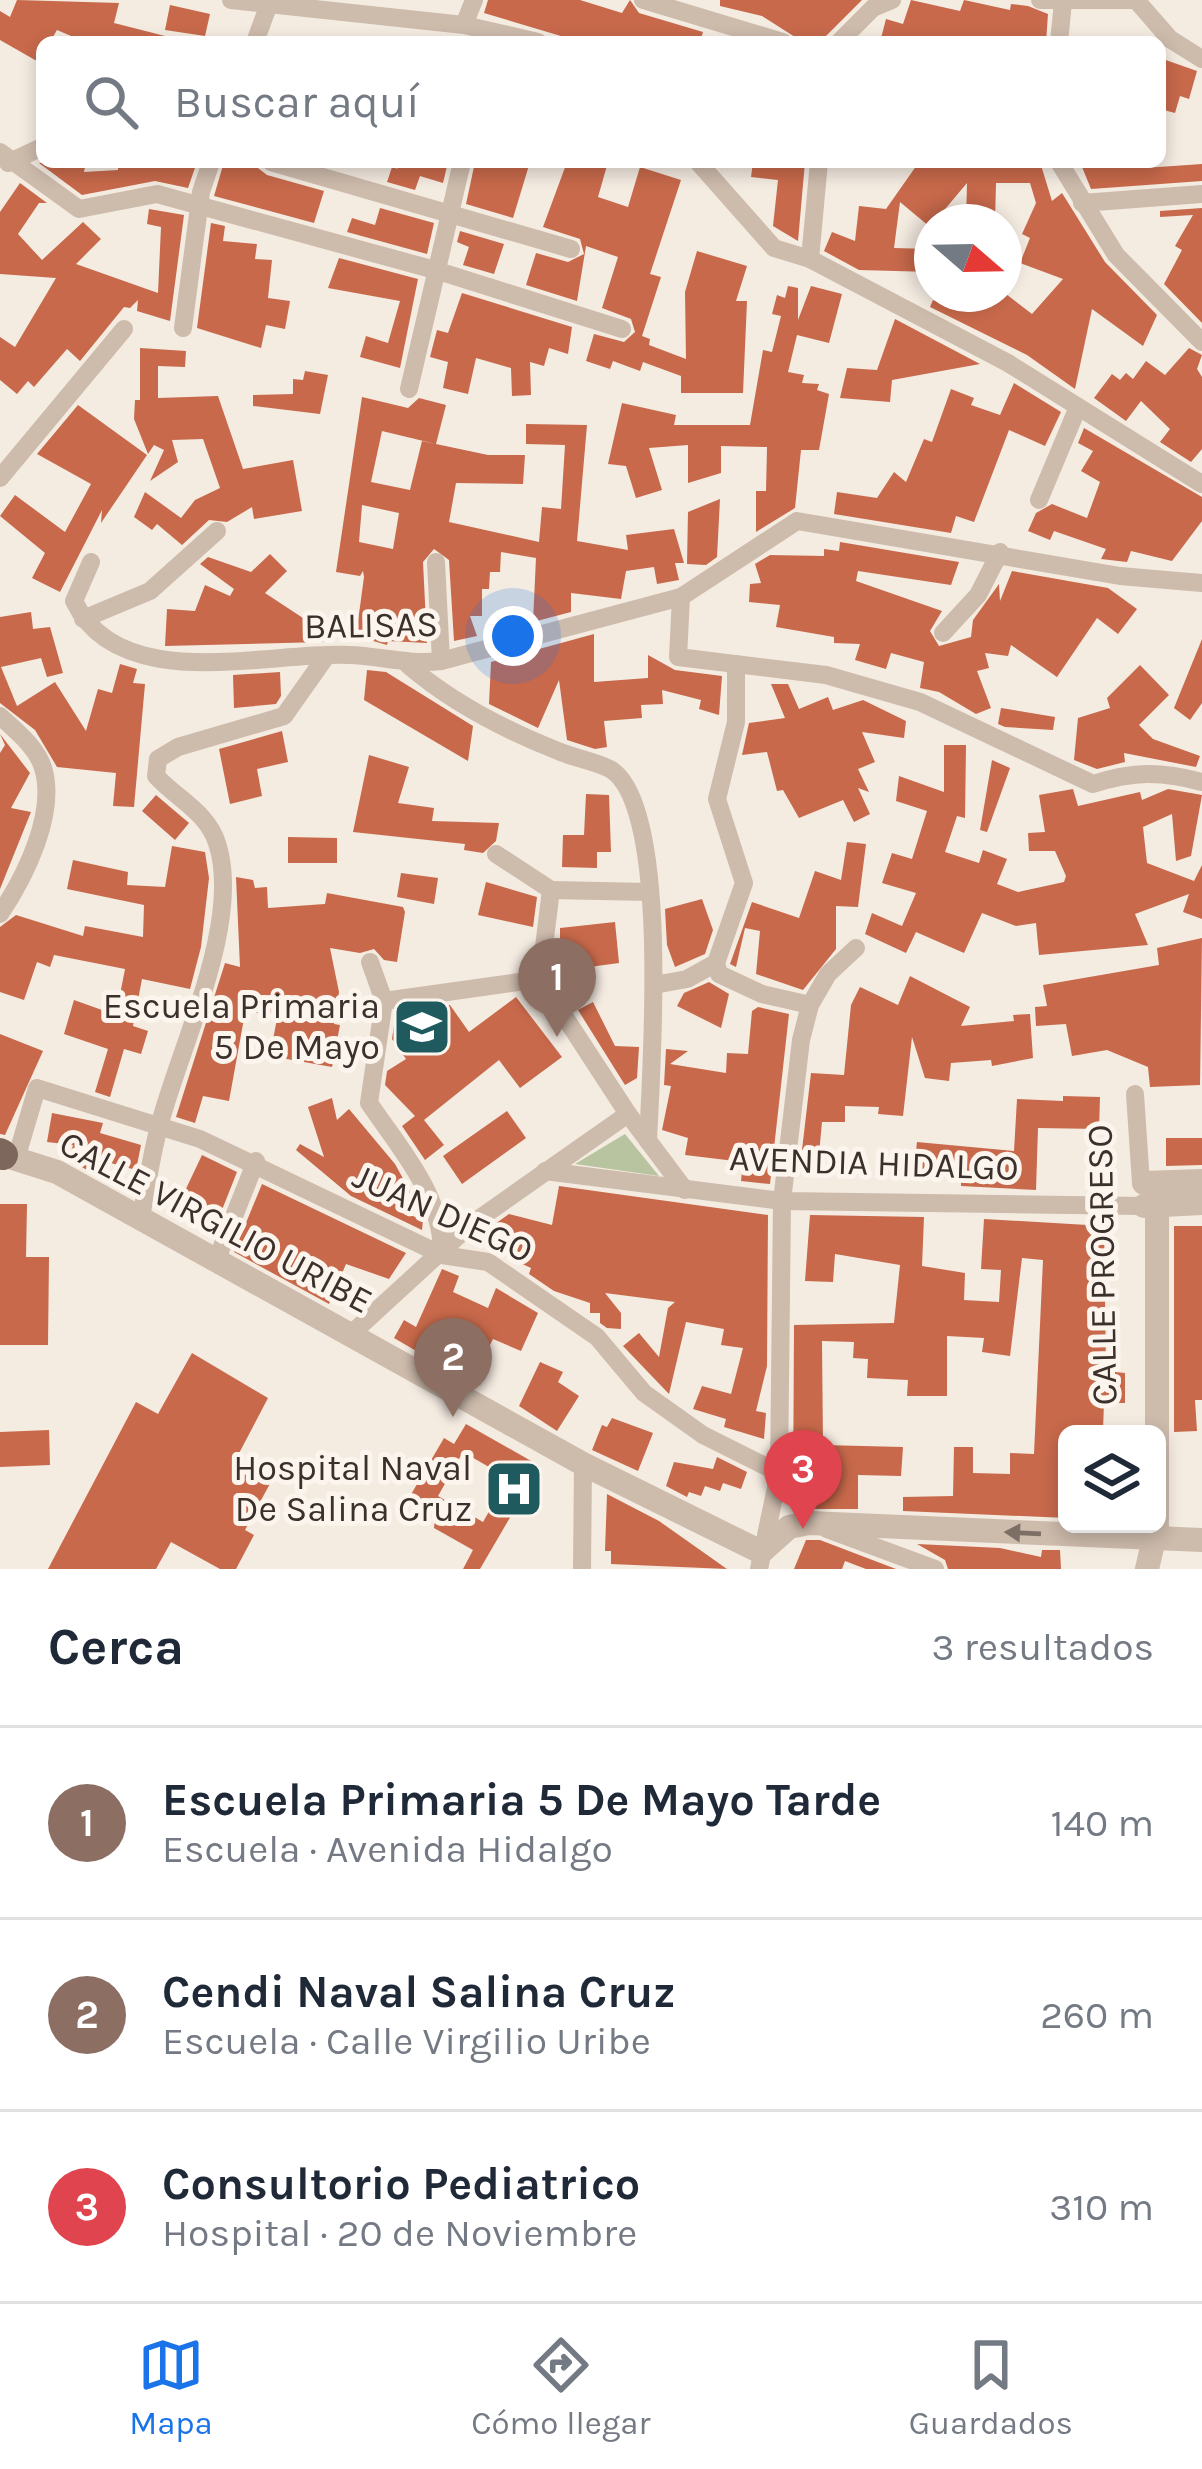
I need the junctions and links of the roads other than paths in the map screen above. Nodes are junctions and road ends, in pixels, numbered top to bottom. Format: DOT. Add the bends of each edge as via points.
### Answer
graph roads {
  1 [pos="231,0"];
  2 [pos="474,0"];
  3 [pos="644,0"];
  4 [pos="726,0"];
  5 [pos="892,0"];
  6 [pos="1040,0"];
  7 [pos="1135,0"];
  8 [pos="1063,2"];
  9 [pos="269,4"];
  10 [pos="873,4"];
  11 [pos="721,22"];
  12 [pos="464,25"];
  13 [pos="257,36"];
  14 [pos="496,36"];
  15 [pos="764,36"];
  16 [pos="844,36"];
  17 [pos="1060,36"];
  18 [pos="1202,59"];
  19 [pos="36,149"];
  20 [pos="4,160"];
  21 [pos="209,168"];
  22 [pos="292,168"];
  23 [pos="460,168"];
  24 [pos="703,168"];
  25 [pos="818,168"];
  26 [pos="1062,168"];
  27 [pos="1202,194"];
  28 [pos="1082,203"];
  29 [pos="200,204"];
  30 [pos="449,214"];
  31 [pos="571,249"];
  32 [pos="810,259"];
  33 [pos="436,270"];
  34 [pos="183,328"];
  35 [pos="124,329"];
  36 [pos="622,329"];
  37 [pos="1201,338"];
  38 [pos="409,389"];
  39 [pos="1078,406"];
  40 [pos="9,455"];
  41 [pos="0,478"];
  42 [pos="1202,484"];
  43 [pos="1039,500"];
  44 [pos="217,531"];
  45 [pos="1000,552"];
  46 [pos="91,562"];
  47 [pos="436,562"];
  48 [pos="1202,583"];
  49 [pos="681,597"];
  50 [pos="83,620"];
  51 [pos="943,633"];
  52 [pos="325,658"];
  53 [pos="441,661"];
  54 [pos="736,664"];
  55 [pos="408,665"];
  56 [pos="0,716"];
  57 [pos="1202,782"];
  58 [pos="496,854"];
  59 [pos="551,890"];
  60 [pos="650,892"];
  61 [pos="0,914"];
  62 [pos="856,948"];
  63 [pos="370,962"];
  64 [pos="716,963"];
  65 [pos="540,979"];
  66 [pos="654,985"];
  67 [pos="384,1001"];
  68 [pos="810,1005"];
  69 [pos="1135,1094"];
  70 [pos="628,1114"];
  71 [pos="158,1130"];
  72 [pos="648,1141"];
  73 [pos="4,1156"];
  74 [pos="256,1161"];
  75 [pos="545,1171"];
  76 [pos="1202,1180"];
  77 [pos="685,1190"];
  78 [pos="1149,1194"];
  79 [pos="782,1201"];
  80 [pos="1202,1203"];
  81 [pos="141,1217"];
  82 [pos="442,1255"];
  83 [pos="218,1259"];
  84 [pos="350,1335"];
  85 [pos="1141,1425"];
  86 [pos="583,1464"];
  87 [pos="779,1472"];
  88 [pos="809,1522"];
  89 [pos="1149,1539"];
  90 [pos="1202,1540"];
  91 [pos="763,1563"];
  92 [pos="582,1569"];
  93 [pos="935,1569"];
  1 -- 9 [label="street"];
  2 -- 12 [label="street"];
  3 -- 11 [label="street"];
  4 -- 11 [label="street"];
  5 -- 10 [label="street"];
  6 -- 8 [label="street"];
  7 -- 8 [label="street"];
  7 -- 18 [label="street" via="1170,39"];
  8 -- 17 [label="street"];
  9 -- 12 [label="street"];
  9 -- 13 [label="street"];
  10 -- 16 [label="street"];
  11 -- 15 [label="street"];
  12 -- 14 [label="street"];
  19 -- 20 [label="street"];
  20 -- 29 [label="street" via="79,209 157,194"];
  21 -- 29 [label="street"];
  22 -- 30 [label="street"];
  23 -- 30 [label="street"];
  24 -- 32 [label="street" via="775,248"];
  25 -- 32 [label="street"];
  26 -- 28 [label="street"];
  27 -- 28 [label="street"];
  28 -- 37 [label="street" via="1116,255"];
  29 -- 33 [label="street"];
  29 -- 34 [label="street"];
  30 -- 31 [label="street"];
  30 -- 33 [label="street"];
  32 -- 39 [label="street"];
  33 -- 36 [label="street"];
  33 -- 38 [label="street"];
  35 -- 40 [label="street"];
  39 -- 42 [label="street"];
  39 -- 43 [label="street"];
  40 -- 41 [label="street"];
  44 -- 50 [label="street" via="150,591"];
  45 -- 48 [label="street, BALISAS"];
  45 -- 49 [label="street, BALISAS" via="797,521"];
  45 -- 51 [label="street" via="978,595"];
  46 -- 50 [label="street" via="74,601"];
  47 -- 53 [label="street"];
  49 -- 53 [label="street, BALISAS"];
  49 -- 54 [label="street" via="678,657"];
  50 -- 52 [label="street, BALISAS" via="124,648 171,661"];
  52 -- 55 [label="street, BALISAS"];
  52 -- 71 [label="street" via="284,716 158,758 156,776 202,815 217,841 224,880 221,918"];
  53 -- 55 [label="street, BALISAS"];
  54 -- 57 [label="street" via="826,675 920,702 1094,784 1165,772"];
  54 -- 64 [label="street" via="736,722 717,799 744,883"];
  55 -- 60 [label="street" via="442,693 610,770 633,790"];
  56 -- 61 [label="street" via="43,764 46,789 36,840"];
  58 -- 59 [label="street"];
  59 -- 60 [label="street"];
  59 -- 65 [label="street"];
  60 -- 66 [label="street"];
  62 -- 68 [label="street"];
  63 -- 67 [label="street"];
  64 -- 66 [label="street"];
  64 -- 68 [label="street" via="718,974 743,988"];
  65 -- 67 [label="street"];
  65 -- 70 [label="street"];
  66 -- 72 [label="street"];
  67 -- 82 [label="street" via="369,1102 433,1199"];
  68 -- 79 [label="street"];
  69 -- 78 [label="street, CALLE PROGRESO"];
  70 -- 72 [label="street"];
  70 -- 75 [label="street"];
  71 -- 73 [label="street, JUAN DIEGO" via="38,1088"];
  71 -- 74 [label="street, JUAN DIEGO"];
  71 -- 81 [label="street"];
  72 -- 77 [label="street"];
  73 -- 81 [label="street, CALLE VIRGILIO URIBE" via="58,1172"];
  74 -- 82 [label="street, JUAN DIEGO"];
  74 -- 83 [label="street"];
  75 -- 77 [label="street, AVENDIA HIDALGO"];
  75 -- 82 [label="street"];
  76 -- 78 [label="street, AVENDIA HIDALGO"];
  77 -- 79 [label="street, AVENDIA HIDALGO"];
  78 -- 79 [label="street, AVENDIA HIDALGO"];
  78 -- 80 [label="street, AVENDIA HIDALGO"];
  78 -- 85 [label="street, CALLE PROGRESO"];
  78 -- 89 [label="street, CALLE PROGRESO"];
  79 -- 87 [label="street"];
  81 -- 83 [label="street, CALLE VIRGILIO URIBE"];
  82 -- 84 [label="street"];
  82 -- 87 [label="street, JUAN DIEGO" via="488,1262 539,1293 597,1337 644,1393 703,1435"];
  83 -- 84 [label="street, CALLE VIRGILIO URIBE"];
  84 -- 86 [label="street, CALLE VIRGILIO URIBE"];
  86 -- 91 [label="street, CALLE VIRGILIO URIBE"];
  86 -- 92 [label="street"];
  87 -- 91 [label="street"];
  89 -- 88 [label="street, one-way"];
  88 -- 91 [label="street" via="789,1527"];
  88 -- 93 [label="street"];
  89 -- 90 [label="street"];
}
